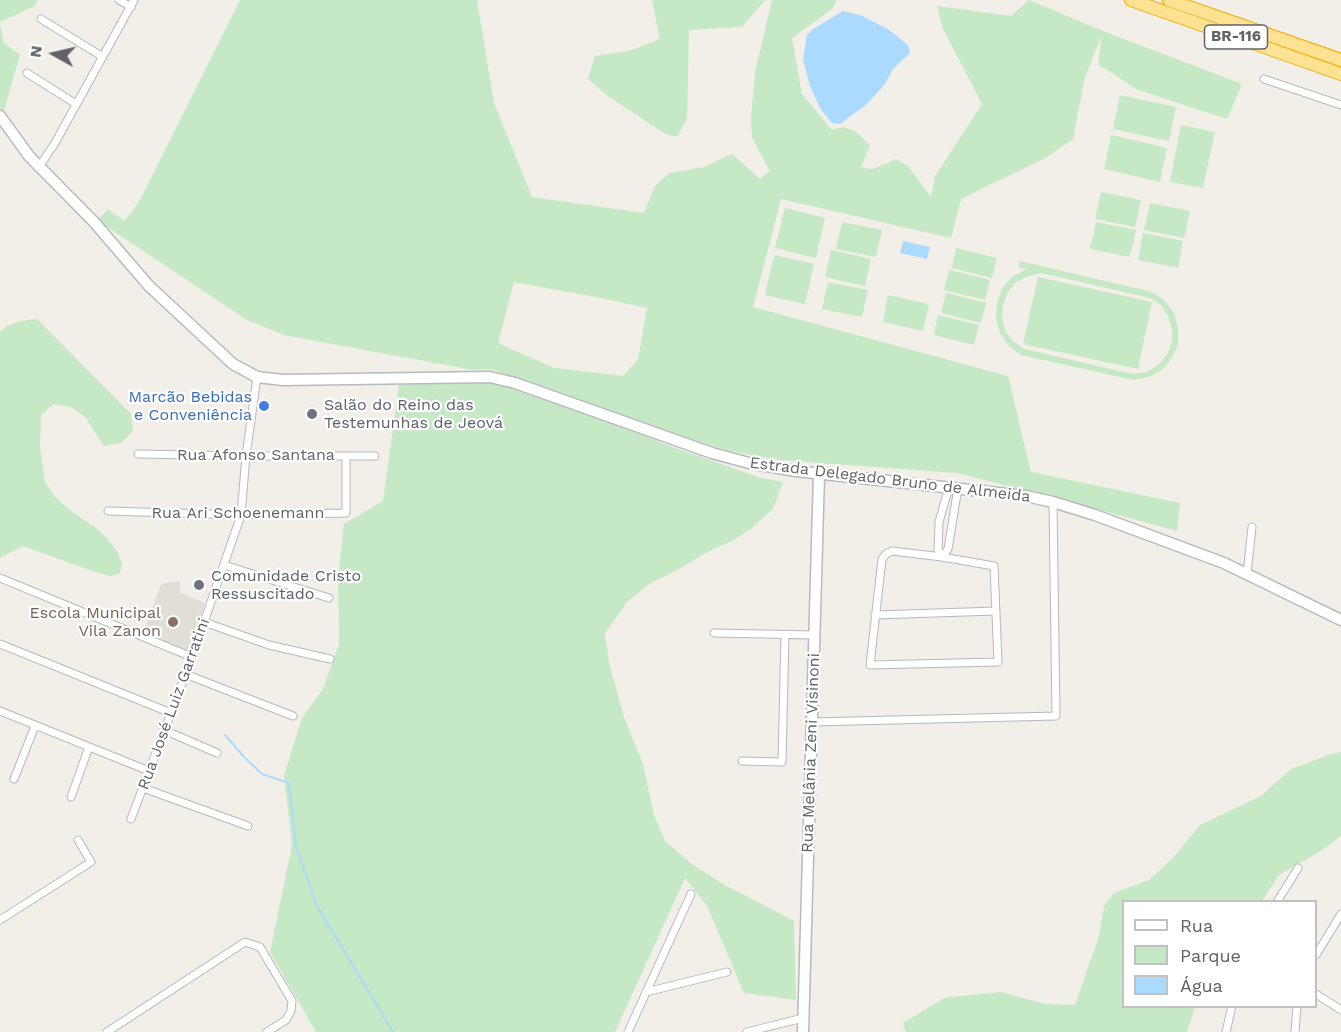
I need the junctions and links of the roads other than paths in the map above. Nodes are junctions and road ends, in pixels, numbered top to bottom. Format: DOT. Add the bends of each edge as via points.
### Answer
graph roads {
  1 [pos="119,0"];
  2 [pos="1131,0"];
  3 [pos="1169,0"];
  4 [pos="132,3"];
  5 [pos="41,19"];
  6 [pos="103,57"];
  7 [pos="1341,60"];
  8 [pos="27,73"];
  9 [pos="1341,74"];
  10 [pos="1264,79"];
  11 [pos="76,104"];
  12 [pos="1341,105"];
  13 [pos="0,116"];
  14 [pos="39,167"];
  15 [pos="257,377"];
  16 [pos="138,454"];
  17 [pos="246,456"];
  18 [pos="346,456"];
  19 [pos="375,456"];
  20 [pos="819,474"];
  21 [pos="954,488"];
  22 [pos="1053,502"];
  23 [pos="108,511"];
  24 [pos="241,515"];
  25 [pos="1252,527"];
  26 [pos="942,557"];
  27 [pos="224,565"];
  28 [pos="1247,574"];
  29 [pos="0,579"];
  30 [pos="329,598"];
  31 [pos="996,611"];
  32 [pos="875,615"];
  33 [pos="1341,620"];
  34 [pos="204,622"];
  35 [pos="714,633"];
  36 [pos="785,634"];
  37 [pos="814,635"];
  38 [pos="0,644"];
  39 [pos="192,657"];
  40 [pos="330,659"];
  41 [pos="185,674"];
  42 [pos="0,711"];
  43 [pos="171,713"];
  44 [pos="293,716"];
  45 [pos="812,722"];
  46 [pos="35,726"];
  47 [pos="164,730"];
  48 [pos="89,747"];
  49 [pos="217,753"];
  50 [pos="742,761"];
  51 [pos="149,771"];
  52 [pos="14,779"];
  53 [pos="143,788"];
  54 [pos="71,797"];
  55 [pos="131,819"];
  56 [pos="248,826"];
  57 [pos="78,840"];
  58 [pos="1298,868"];
  59 [pos="691,894"];
  60 [pos="1278,900"];
  61 [pos="1341,914"];
  62 [pos="2,916"];
  63 [pos="1317,953"];
  64 [pos="727,972"];
  65 [pos="646,992"];
  66 [pos="1317,994"];
  67 [pos="1232,1008"];
  68 [pos="1297,1008"];
  69 [pos="1341,1010"];
  70 [pos="803,1018"];
  71 [pos="107,1032"];
  72 [pos="267,1032"];
  73 [pos="628,1032"];
  74 [pos="747,1032"];
  75 [pos="802,1032"];
  76 [pos="1226,1032"];
  77 [pos="1295,1032"];
  1 -- 4 [label="street"];
  2 -- 9 [label="highway, BR-116"];
  3 -- 7 [label="highway, BR-116"];
  4 -- 6 [label="street"];
  5 -- 6 [label="street"];
  6 -- 11 [label="street"];
  8 -- 11 [label="street"];
  10 -- 12 [label="street"];
  11 -- 14 [label="street"];
  13 -- 14 [label="main road, Estrada Delegado Bruno de Almeida"];
  14 -- 15 [label="main road, Estrada Delegado Bruno de Almeida" via="149,286 233,364"];
  15 -- 17 [label="street, Rua José Luiz Garratini"];
  15 -- 20 [label="main road, Estrada Delegado Bruno de Almeida" via="283,380 490,376 728,458"];
  16 -- 17 [label="street, Rua Afonso Santana"];
  17 -- 18 [label="street, Rua Afonso Santana"];
  17 -- 24 [label="street, Rua José Luiz Garratini"];
  18 -- 19 [label="street, Rua Afonso Santana"];
  18 -- 24 [label="street, Rua Ari Schoenemann" via="346,513"];
  20 -- 21 [label="main road, Estrada Delegado Bruno de Almeida"];
  20 -- 37 [label="main road, Rua Melânia Zeni Visinoni"];
  21 -- 22 [label="main road, Estrada Delegado Bruno de Almeida"];
  21 -- 26 [label="street" via="948,549"];
  21 -- 26 [label="street" via="939,522 938,550"];
  22 -- 28 [label="main road, Estrada Delegado Bruno de Almeida"];
  22 -- 45 [label="street" via="1056,716"];
  23 -- 24 [label="street, Rua Ari Schoenemann"];
  24 -- 27 [label="street, Rua José Luiz Garratini"];
  25 -- 28 [label="street"];
  26 -- 31 [label="street" via="994,566"];
  26 -- 32 [label="street" via="892,551 886,554"];
  27 -- 30 [label="street"];
  27 -- 34 [label="street, Rua José Luiz Garratini"];
  28 -- 33 [label="main road, Estrada Delegado Bruno de Almeida"];
  29 -- 39 [label="street"];
  31 -- 32 [label="street"];
  31 -- 32 [label="street" via="998,662 870,665"];
  34 -- 39 [label="street, Rua José Luiz Garratini"];
  34 -- 40 [label="street" via="269,645"];
  35 -- 36 [label="street"];
  36 -- 37 [label="street"];
  36 -- 50 [label="street" via="782,762"];
  37 -- 45 [label="main road, Rua Melânia Zeni Visinoni"];
  38 -- 43 [label="street"];
  39 -- 41 [label="street, Rua José Luiz Garratini"];
  41 -- 43 [label="street, Rua José Luiz Garratini"];
  41 -- 44 [label="street"];
  42 -- 46 [label="street"];
  43 -- 47 [label="street, Rua José Luiz Garratini"];
  45 -- 70 [label="main road, Rua Melânia Zeni Visinoni"];
  46 -- 48 [label="street"];
  46 -- 52 [label="street"];
  47 -- 49 [label="street"];
  47 -- 51 [label="street, Rua José Luiz Garratini"];
  48 -- 51 [label="street"];
  48 -- 54 [label="street"];
  51 -- 53 [label="street, Rua José Luiz Garratini"];
  53 -- 55 [label="street, Rua José Luiz Garratini"];
  53 -- 56 [label="street"];
  57 -- 62 [label="street" via="91,862"];
  58 -- 60 [label="street"];
  59 -- 65 [label="street"];
  61 -- 63 [label="street"];
  64 -- 65 [label="street"];
  65 -- 73 [label="street"];
  66 -- 69 [label="street"];
  67 -- 76 [label="street"];
  68 -- 77 [label="street"];
  70 -- 74 [label="street"];
  70 -- 75 [label="main road, Rua Melânia Zeni Visinoni"];
  71 -- 72 [label="street" via="245,942 260,948 291,1001 286,1020"];
}
